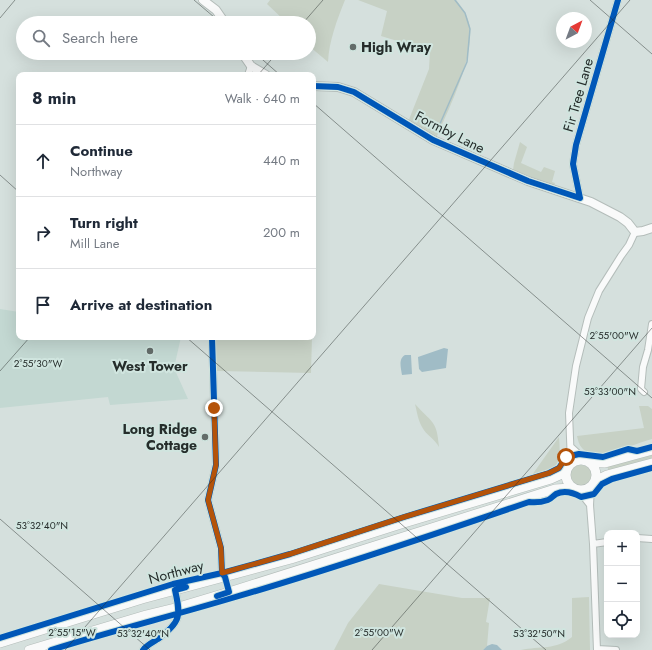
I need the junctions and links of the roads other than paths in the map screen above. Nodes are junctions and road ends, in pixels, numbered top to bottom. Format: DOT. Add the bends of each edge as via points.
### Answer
graph roads {
  1 [pos="203,0"];
  2 [pos="618,0"];
  3 [pos="221,16"];
  4 [pos="247,60"];
  5 [pos="251,66"];
  6 [pos="249,72"];
  7 [pos="261,72"];
  8 [pos="316,86"];
  9 [pos="580,198"];
  10 [pos="652,228"];
  11 [pos="635,232"];
  12 [pos="652,324"];
  13 [pos="212,340"];
  14 [pos="640,391"];
  15 [pos="571,447"];
  16 [pos="652,450"];
  17 [pos="587,461"];
  18 [pos="652,463"];
  19 [pos="568,467"];
  20 [pos="593,484"];
  21 [pos="575,489"];
  22 [pos="590,505"];
  23 [pos="640,538"];
  24 [pos="652,539"];
  25 [pos="604,542"];
  26 [pos="593,544"];
  27 [pos="225,577"];
  28 [pos="175,590"];
  29 [pos="229,592"];
  30 [pos="179,607"];
  31 [pos="0,643"];
  32 [pos="29,650"];
  33 [pos="143,650"];
  34 [pos="597,650"];
  35 [pos="616,650"];
  1 -- 3 [label="main road"];
  2 -- 9 [label="street, Fir Tree Lane" via="576,144 573,164"];
  4 -- 5 [label="main road"];
  5 -- 6 [label="street"];
  5 -- 7 [label="main road"];
  8 -- 9 [label="main road, Formby Lane" via="338,87 354,92 433,140 528,181"];
  9 -- 11 [label="main road, Formby Lane" via="620,217"];
  10 -- 11 [label="main road"];
  11 -- 15 [label="street" via="599,291 588,318 569,409"];
  12 -- 14 [label="street"];
  13 -- 27 [label="street" via="216,465 208,500 221,548 222,573"];
  15 -- 17 [label="street"];
  15 -- 19 [label="street"];
  16 -- 17 [label="highway" via="605,463"];
  17 -- 19 [label="highway" via="575,461"];
  17 -- 20 [label="highway" via="595,471"];
  18 -- 20 [label="highway" via="607,475"];
  19 -- 21 [label="highway" via="566,480"];
  19 -- 27 [label="highway, Northway" via="562,474 551,479"];
  20 -- 21 [label="highway" via="587,490"];
  20 -- 22 [label="street"];
  21 -- 22 [label="street"];
  21 -- 29 [label="highway" via="555,489"];
  22 -- 26 [label="street"];
  23 -- 24 [label="street"];
  25 -- 26 [label="street"];
  26 -- 34 [label="street"];
  27 -- 28 [label="highway, Northway"];
  27 -- 29 [label="highway"];
  28 -- 30 [label="street"];
  28 -- 31 [label="highway, Northway"];
  29 -- 30 [label="highway"];
  30 -- 32 [label="highway"];
  30 -- 33 [label="street" via="179,617 174,624"];
  34 -- 35 [label="street"];
}
